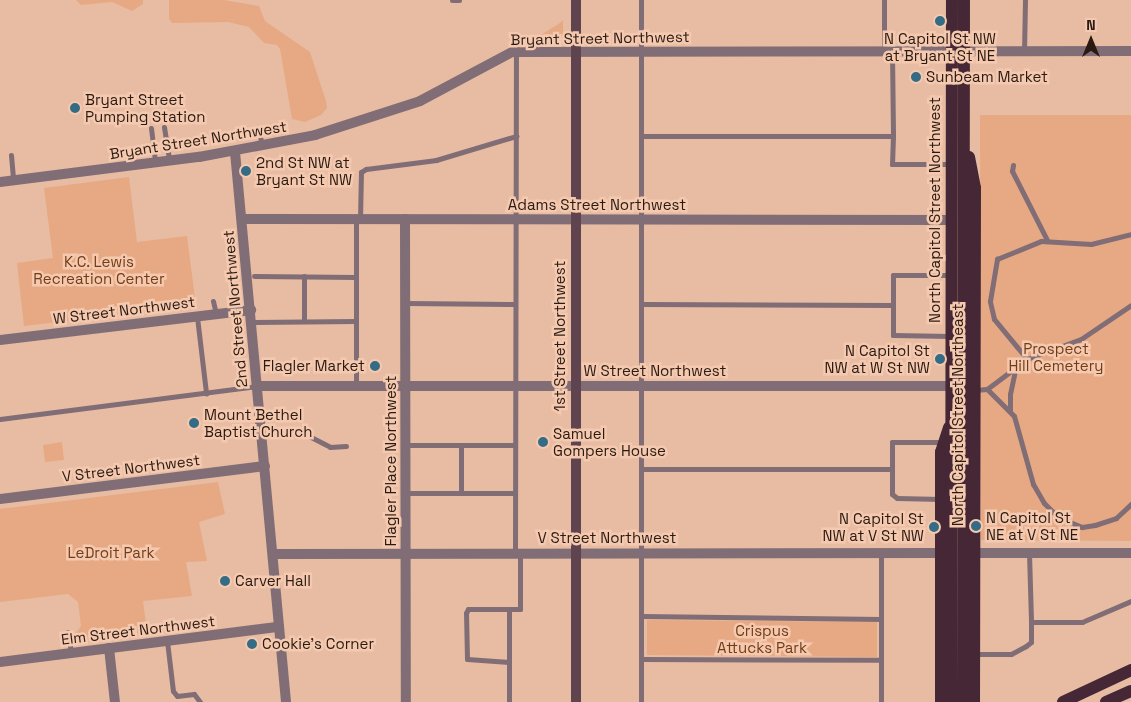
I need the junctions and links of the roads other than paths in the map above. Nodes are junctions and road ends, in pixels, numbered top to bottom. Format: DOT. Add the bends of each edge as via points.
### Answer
graph roads {
  1 [pos="452,0"];
  2 [pos="460,0"];
  3 [pos="576,0"];
  4 [pos="641,0"];
  5 [pos="884,0"];
  6 [pos="952,0"];
  7 [pos="964,0"];
  8 [pos="1025,0"];
  9 [pos="576,51"];
  10 [pos="516,52"];
  11 [pos="641,52"];
  12 [pos="888,52"];
  13 [pos="958,52"];
  14 [pos="1024,52"];
  15 [pos="1131,52"];
  16 [pos="164,127"];
  17 [pos="151,128"];
  18 [pos="258,131"];
  19 [pos="516,136"];
  20 [pos="640,136"];
  21 [pos="893,136"];
  22 [pos="262,147"];
  23 [pos="235,152"];
  24 [pos="11,156"];
  25 [pos="170,161"];
  26 [pos="155,163"];
  27 [pos="951,164"];
  28 [pos="1013,165"];
  29 [pos="13,181"];
  30 [pos="0,182"];
  31 [pos="242,219"];
  32 [pos="358,219"];
  33 [pos="405,219"];
  34 [pos="516,220"];
  35 [pos="576,220"];
  36 [pos="640,220"];
  37 [pos="952,220"];
  38 [pos="1131,234"];
  39 [pos="1047,240"];
  40 [pos="951,275"];
  41 [pos="254,276"];
  42 [pos="304,276"];
  43 [pos="356,277"];
  44 [pos="213,301"];
  45 [pos="405,303"];
  46 [pos="515,304"];
  47 [pos="640,304"];
  48 [pos="893,305"];
  49 [pos="1131,305"];
  50 [pos="251,310"];
  51 [pos="216,314"];
  52 [pos="197,316"];
  53 [pos="304,321"];
  54 [pos="356,321"];
  55 [pos="252,322"];
  56 [pos="951,336"];
  57 [pos="0,340"];
  58 [pos="1027,359"];
  59 [pos="1016,370"];
  60 [pos="258,386"];
  61 [pos="356,386"];
  62 [pos="406,386"];
  63 [pos="514,386"];
  64 [pos="575,386"];
  65 [pos="641,386"];
  66 [pos="969,387"];
  67 [pos="206,393"];
  68 [pos="1010,410"];
  69 [pos="0,419"];
  70 [pos="951,420"];
  71 [pos="262,436"];
  72 [pos="942,442"];
  73 [pos="406,445"];
  74 [pos="461,445"];
  75 [pos="514,445"];
  76 [pos="346,446"];
  77 [pos="265,466"];
  78 [pos="641,469"];
  79 [pos="892,469"];
  80 [pos="514,492"];
  81 [pos="406,493"];
  82 [pos="461,493"];
  83 [pos="0,499"];
  84 [pos="941,499"];
  85 [pos="1131,504"];
  86 [pos="576,553"];
  87 [pos="641,553"];
  88 [pos="881,553"];
  89 [pos="941,553"];
  90 [pos="973,553"];
  91 [pos="1029,553"];
  92 [pos="1131,553"];
  93 [pos="273,554"];
  94 [pos="406,554"];
  95 [pos="517,554"];
  96 [pos="1131,601"];
  97 [pos="509,609"];
  98 [pos="641,616"];
  99 [pos="881,618"];
  100 [pos="1031,622"];
  101 [pos="279,628"];
  102 [pos="68,632"];
  103 [pos="167,641"];
  104 [pos="109,648"];
  105 [pos="71,653"];
  106 [pos="974,654"];
  107 [pos="641,660"];
  108 [pos="881,660"];
  109 [pos="0,662"];
  110 [pos="509,662"];
  111 [pos="1131,670"];
  112 [pos="1131,691"];
  113 [pos="116,702"];
  114 [pos="200,702"];
  115 [pos="286,702"];
  116 [pos="406,702"];
  117 [pos="509,702"];
  118 [pos="576,702"];
  119 [pos="641,702"];
  120 [pos="881,702"];
  121 [pos="941,702"];
  122 [pos="952,702"];
  123 [pos="964,702"];
  124 [pos="974,702"];
  125 [pos="1063,702"];
  126 [pos="1106,702"];
  1 -- 2 [label="lane"];
  3 -- 9 [label="street, 1st Street Northwest"];
  4 -- 11 [label="lane"];
  5 -- 12 [label="lane"];
  6 -- 13 [label="main road, North Capitol Street Northwest"];
  7 -- 13 [label="main road, North Capitol Street Northeast"];
  8 -- 14 [label="lane"];
  9 -- 10 [label="street, Bryant Street Northwest"];
  9 -- 11 [label="street, Bryant Street Northwest"];
  9 -- 35 [label="street, 1st Street Northwest"];
  10 -- 19 [label="lane"];
  10 -- 22 [label="street, Bryant Street Northwest" via="504,54 446,89 394,111 341,129"];
  11 -- 12 [label="street, Bryant Street Northwest"];
  11 -- 20 [label="lane"];
  12 -- 13 [label="street, Bryant Street Northwest"];
  12 -- 21 [label="lane"];
  13 -- 14 [label="street, Bryant Street Northwest"];
  13 -- 27 [label="main road, North Capitol Street Northwest"];
  13 -- 66 [label="main road, North Capitol Street Northeast" via="964,130"];
  14 -- 15 [label="street, Bryant Street Northwest"];
  16 -- 25 [label="lane"];
  17 -- 26 [label="lane"];
  18 -- 22 [label="lane"];
  19 -- 32 [label="lane" via="436,160 366,169 361,172"];
  19 -- 34 [label="lane"];
  20 -- 21 [label="lane"];
  20 -- 36 [label="lane"];
  21 -- 27 [label="lane" via="892,164"];
  22 -- 23 [label="street, Bryant Street Northwest"];
  23 -- 25 [label="street, Bryant Street Northwest"];
  23 -- 31 [label="street, 2nd Street Northwest"];
  24 -- 29 [label="lane"];
  25 -- 26 [label="street, Bryant Street Northwest"];
  26 -- 29 [label="street, Bryant Street Northwest"];
  27 -- 37 [label="main road, North Capitol Street Northwest"];
  28 -- 39 [label="lane" via="1012,171"];
  29 -- 30 [label="street, Bryant Street Northwest"];
  31 -- 32 [label="street, Adams Street Northwest"];
  31 -- 50 [label="street, 2nd Street Northwest"];
  32 -- 33 [label="street, Adams Street Northwest"];
  32 -- 43 [label="lane"];
  33 -- 34 [label="street, Adams Street Northwest"];
  33 -- 45 [label="street, Flagler Place Northwest"];
  34 -- 35 [label="street, Adams Street Northwest"];
  34 -- 46 [label="lane"];
  35 -- 36 [label="street, Adams Street Northwest"];
  35 -- 64 [label="street, 1st Street Northwest"];
  36 -- 37 [label="street, Adams Street Northwest"];
  36 -- 47 [label="lane"];
  37 -- 40 [label="main road, North Capitol Street Northwest"];
  38 -- 39 [label="lane" via="1091,244"];
  39 -- 58 [label="lane" via="1001,255 992,272 990,301 994,320"];
  40 -- 48 [label="lane" via="893,275"];
  40 -- 56 [label="main road, North Capitol Street Northwest"];
  41 -- 42 [label="lane"];
  42 -- 43 [label="lane"];
  42 -- 53 [label="lane"];
  43 -- 54 [label="lane"];
  44 -- 51 [label="lane"];
  45 -- 46 [label="lane"];
  45 -- 62 [label="street, Flagler Place Northwest"];
  46 -- 63 [label="lane"];
  47 -- 48 [label="lane"];
  47 -- 65 [label="lane"];
  48 -- 56 [label="lane" via="893,335"];
  49 -- 58 [label="lane" via="1081,339"];
  50 -- 51 [label="street, W Street Northwest"];
  50 -- 55 [label="street, 2nd Street Northwest"];
  51 -- 52 [label="street, W Street Northwest"];
  52 -- 57 [label="street, W Street Northwest"];
  52 -- 67 [label="lane"];
  53 -- 54 [label="lane"];
  53 -- 55 [label="lane"];
  54 -- 61 [label="lane"];
  55 -- 60 [label="street, 2nd Street Northwest"];
  56 -- 66 [label="main road, North Capitol Street Northwest"];
  58 -- 59 [label="lane"];
  59 -- 66 [label="lane"];
  59 -- 68 [label="lane"];
  60 -- 61 [label="street, W Street Northwest"];
  60 -- 67 [label="lane"];
  60 -- 71 [label="street, 2nd Street Northwest"];
  61 -- 62 [label="street, W Street Northwest"];
  62 -- 63 [label="street, W Street Northwest"];
  62 -- 73 [label="street, Flagler Place Northwest"];
  63 -- 64 [label="street, W Street Northwest"];
  63 -- 75 [label="lane"];
  64 -- 65 [label="street, W Street Northwest"];
  64 -- 86 [label="street, 1st Street Northwest"];
  65 -- 66 [label="street, W Street Northwest"];
  65 -- 78 [label="lane"];
  66 -- 68 [label="lane"];
  66 -- 70 [label="main road, North Capitol Street Northwest"];
  66 -- 90 [label="main road, North Capitol Street Northeast"];
  66 -- 123 [label="main road, North Capitol Street Northeast"];
  67 -- 69 [label="lane"];
  68 -- 85 [label="lane" via="1033,484 1044,503 1058,517 1076,525 1095,525 1116,518"];
  70 -- 72 [label="main road, North Capitol Street Northwest"];
  70 -- 122 [label="main road, North Capitol Street Northwest"];
  71 -- 76 [label="lane" via="305,434 330,448"];
  71 -- 77 [label="street, 2nd Street Northwest"];
  72 -- 79 [label="lane" via="892,442"];
  72 -- 84 [label="main road, North Capitol Street Northwest"];
  73 -- 74 [label="lane"];
  73 -- 81 [label="street, Flagler Place Northwest"];
  74 -- 75 [label="lane"];
  74 -- 82 [label="lane"];
  75 -- 80 [label="lane"];
  77 -- 83 [label="street, V Street Northwest"];
  77 -- 93 [label="street, 2nd Street Northwest"];
  78 -- 79 [label="lane"];
  78 -- 87 [label="lane"];
  79 -- 84 [label="lane" via="892,494 897,498"];
  80 -- 82 [label="lane"];
  80 -- 95 [label="lane"];
  81 -- 82 [label="lane"];
  81 -- 94 [label="street, Flagler Place Northwest"];
  84 -- 89 [label="main road, North Capitol Street Northwest"];
  86 -- 87 [label="street, V Street Northwest"];
  86 -- 95 [label="street, V Street Northwest"];
  86 -- 118 [label="street, 1st Street Northwest"];
  87 -- 88 [label="street, V Street Northwest"];
  87 -- 98 [label="lane"];
  88 -- 89 [label="street, V Street Northwest"];
  88 -- 99 [label="lane"];
  89 -- 121 [label="main road, North Capitol Street Northwest"];
  90 -- 91 [label="street"];
  90 -- 106 [label="main road, North Capitol Street Northeast"];
  91 -- 92 [label="street"];
  91 -- 100 [label="lane"];
  93 -- 94 [label="street, V Street Northwest"];
  93 -- 101 [label="street, 2nd Street Northwest"];
  94 -- 95 [label="street, V Street Northwest"];
  94 -- 116 [label="street, Flagler Place Northwest"];
  95 -- 97 [label="lane" via="520,609"];
  96 -- 100 [label="lane" via="1082,622"];
  97 -- 110 [label="lane"];
  97 -- 110 [label="lane" via="468,609 466,612 467,659"];
  98 -- 99 [label="lane"];
  98 -- 107 [label="lane"];
  99 -- 108 [label="lane"];
  100 -- 106 [label="lane" via="1031,642 1026,646 1011,654"];
  101 -- 103 [label="street, Elm Street Northwest"];
  101 -- 115 [label="street, 2nd Street Northwest"];
  102 -- 105 [label="lane"];
  103 -- 104 [label="street, Elm Street Northwest"];
  103 -- 114 [label="lane" via="173,691 177,696 194,694"];
  104 -- 105 [label="street, Elm Street Northwest"];
  104 -- 113 [label="street"];
  105 -- 109 [label="street, Elm Street Northwest"];
  106 -- 124 [label="main road, North Capitol Street Northeast"];
  107 -- 108 [label="lane"];
  107 -- 119 [label="lane"];
  108 -- 120 [label="lane"];
  110 -- 117 [label="lane"];
  111 -- 125 [label="main road"];
  112 -- 126 [label="main road"];
}
